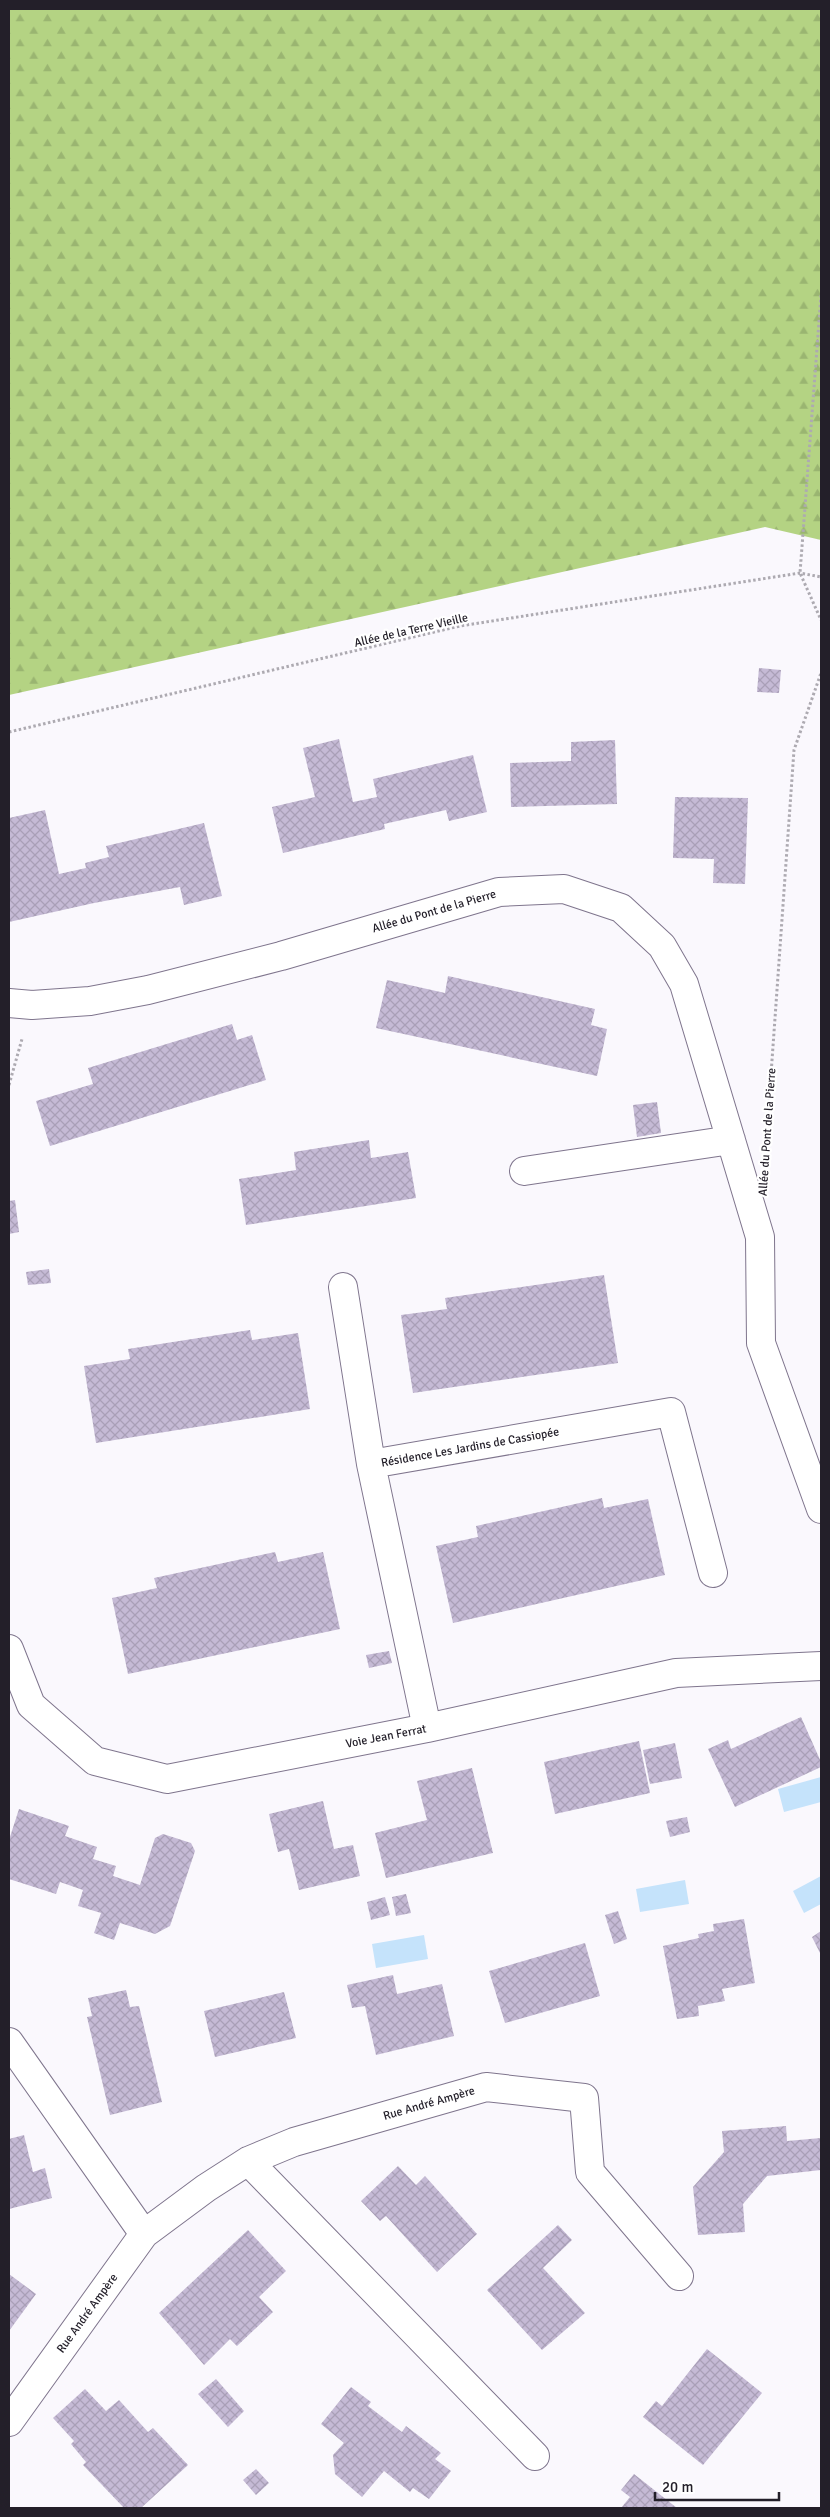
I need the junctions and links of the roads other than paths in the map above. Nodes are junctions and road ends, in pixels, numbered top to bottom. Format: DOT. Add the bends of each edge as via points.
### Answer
graph roads {
  1 [pos="20,1004"];
  2 [pos="731,1140"];
  3 [pos="524,1171"];
  4 [pos="343,1287"];
  5 [pos="371,1464"];
  6 [pos="821,1509"];
  7 [pos="713,1573"];
  8 [pos="9,1649"];
  9 [pos="821,1666"];
  10 [pos="427,1728"];
  11 [pos="9,2042"];
  12 [pos="248,2161"];
  13 [pos="144,2234"];
  14 [pos="679,2276"];
  15 [pos="9,2422"];
  16 [pos="535,2456"];
  1 -- 2 [label="street, Allée du Pont de la Pierre" via="90,1001 148,990 282,956 499,892 564,889 621,908 662,946 684,984"];
  2 -- 3 [label="street"];
  2 -- 6 [label="street, Allée du Pont de la Pierre" via="760,1237 761,1343"];
  4 -- 5 [label="street"];
  5 -- 7 [label="street, Résidence Les Jardins de Cassiopée" via="671,1412"];
  5 -- 10 [label="street, Résidence Les Jardins de Cassiopée"];
  8 -- 10 [label="street, Voie Jean Ferrat" via="31,1705 95,1762 167,1779"];
  9 -- 10 [label="street, Voie Jean Ferrat" via="676,1673"];
  11 -- 13 [label="street"];
  12 -- 13 [label="street, Rue André Ampère"];
  12 -- 14 [label="street, Rue André Ampère" via="294,2142 486,2087 584,2098 590,2172"];
  12 -- 16 [label="street"];
  13 -- 15 [label="street, Rue André Ampère"];
}
